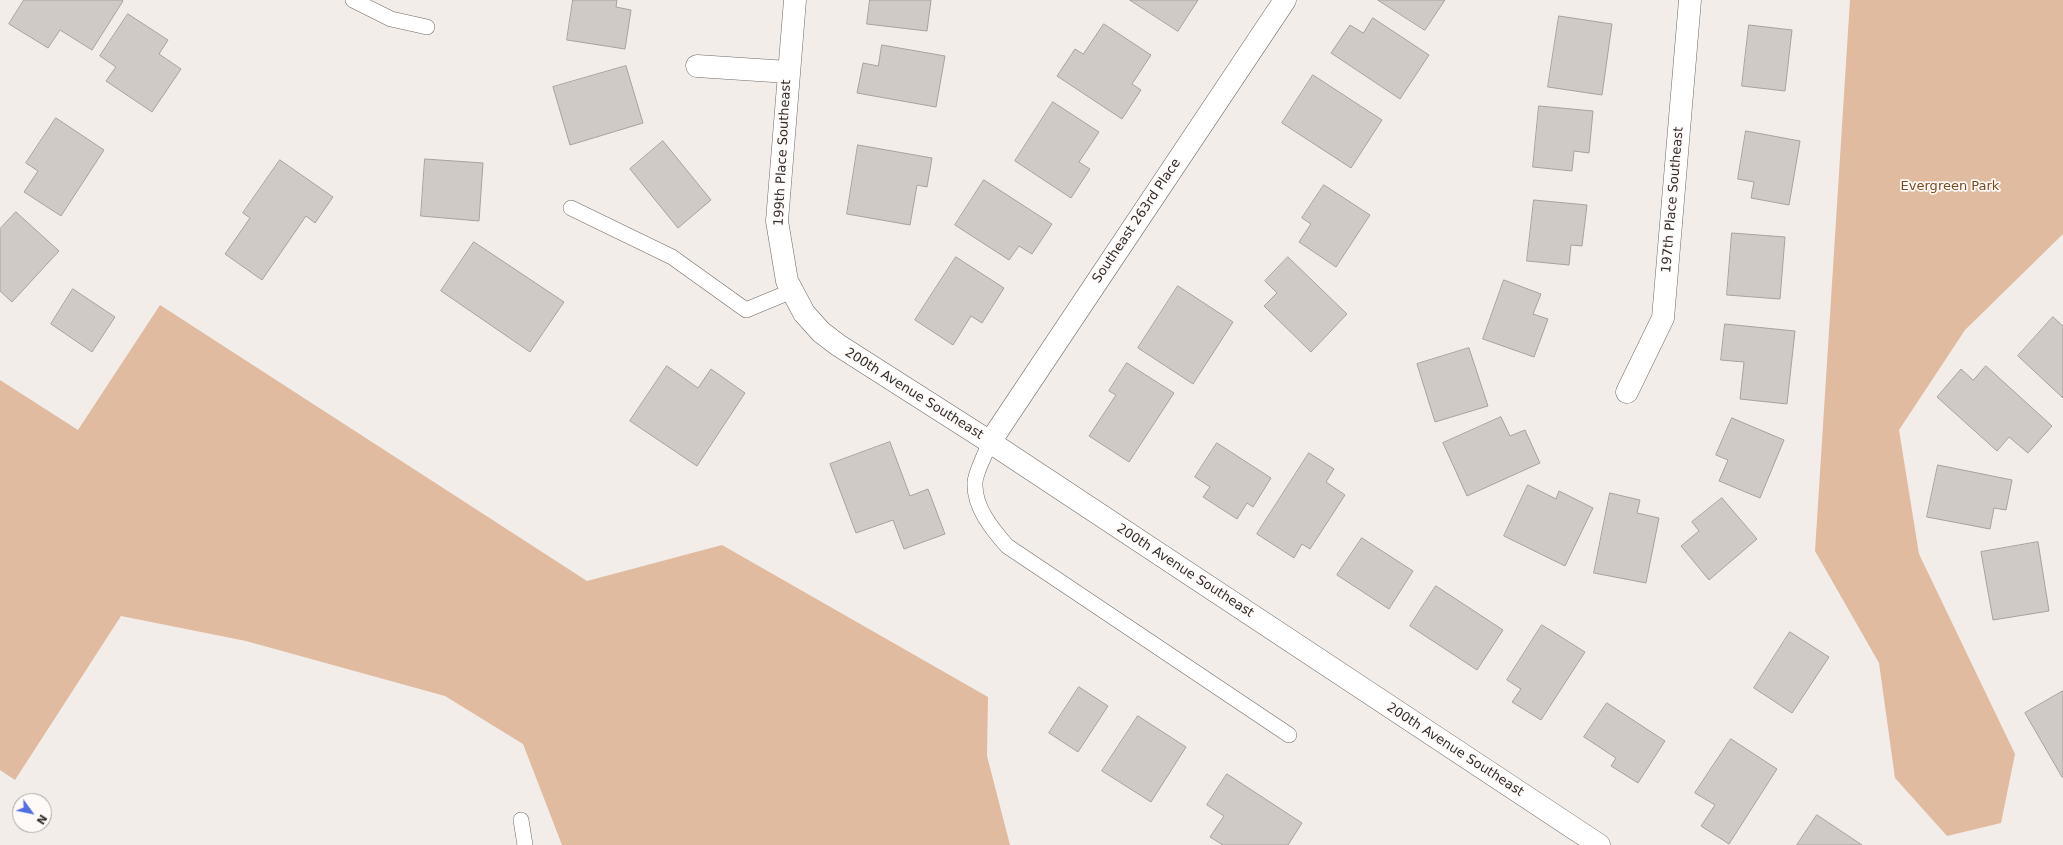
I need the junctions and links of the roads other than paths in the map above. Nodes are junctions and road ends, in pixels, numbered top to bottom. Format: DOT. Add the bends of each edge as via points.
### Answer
graph roads {
  1 [pos="353,0"];
  2 [pos="795,0"];
  3 [pos="1284,0"];
  4 [pos="1690,0"];
  5 [pos="427,27"];
  6 [pos="696,66"];
  7 [pos="788,72"];
  8 [pos="571,208"];
  9 [pos="790,286"];
  10 [pos="1627,392"];
  11 [pos="990,442"];
  12 [pos="1289,735"];
  13 [pos="521,820"];
  14 [pos="525,845"];
  15 [pos="1599,845"];
  1 -- 5 [label="lane" via="390,19"];
  2 -- 7 [label="street, 199th Place Southeast"];
  3 -- 11 [label="street, Southeast 263rd Place"];
  4 -- 10 [label="street, 197th Place Southeast" via="1662,318"];
  6 -- 7 [label="street, 199th Place Southeast"];
  7 -- 9 [label="street, 199th Place Southeast" via="777,221"];
  8 -- 9 [label="lane" via="672,257 746,310"];
  9 -- 11 [label="street, 200th Avenue Southeast" via="804,313 838,346"];
  11 -- 12 [label="lane" via="975,482 978,505 991,527 1007,546"];
  11 -- 15 [label="street, 200th Avenue Southeast"];
  13 -- 14 [label="lane"];
}
